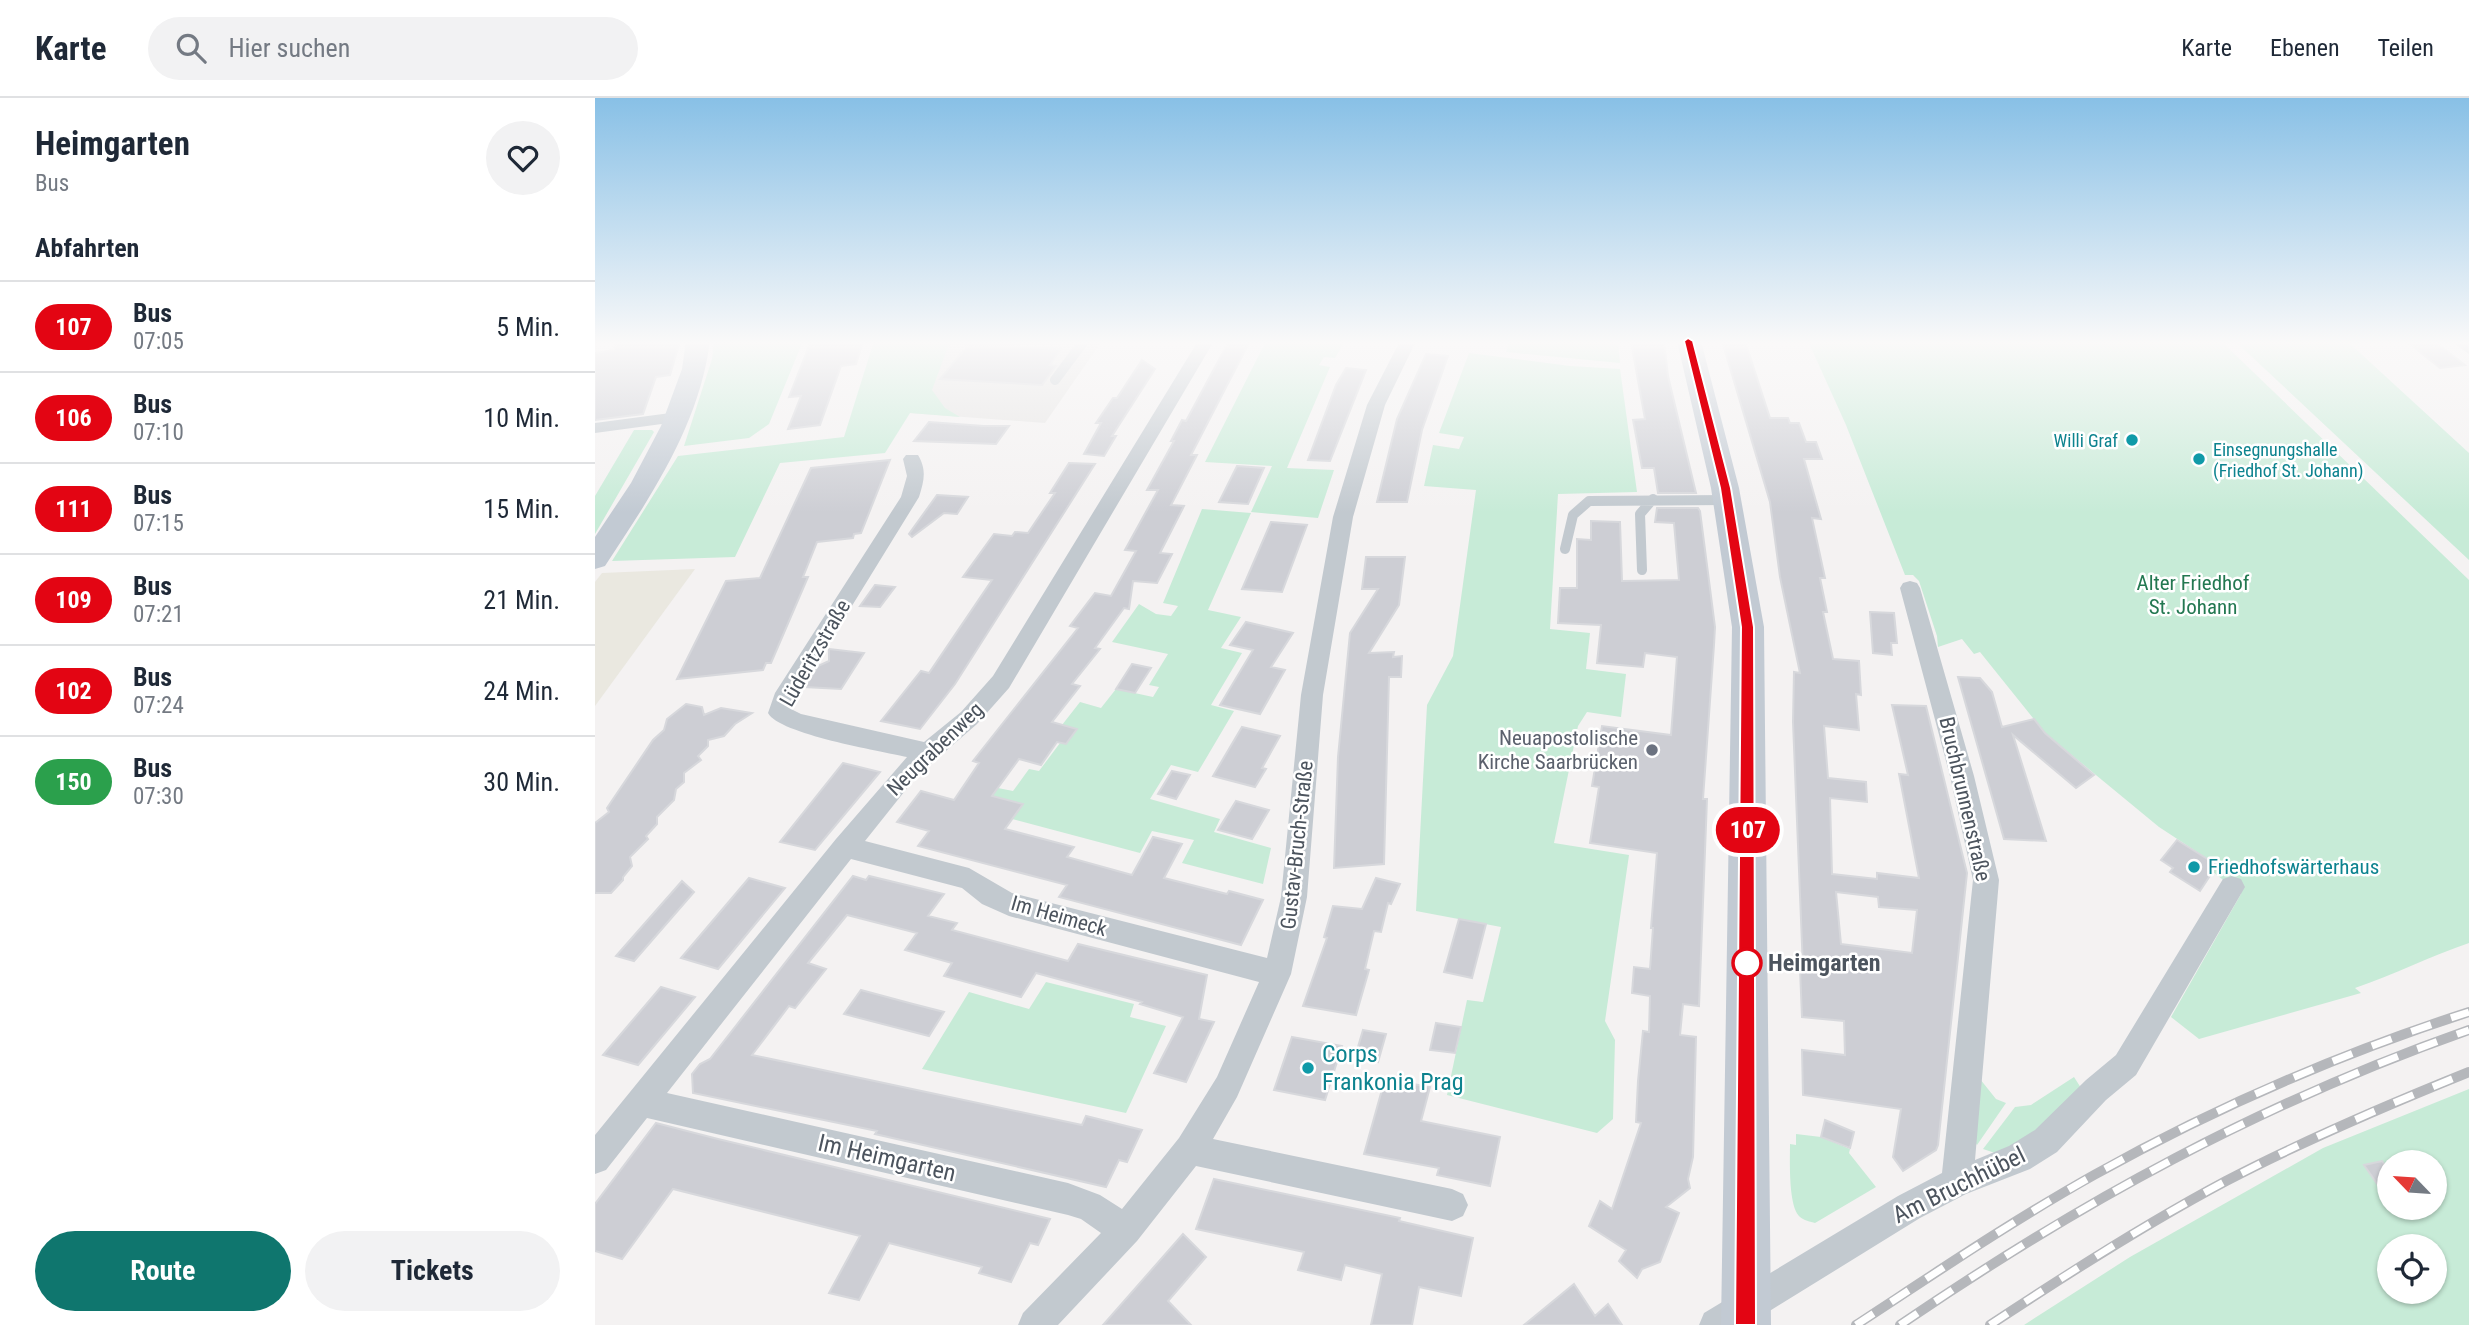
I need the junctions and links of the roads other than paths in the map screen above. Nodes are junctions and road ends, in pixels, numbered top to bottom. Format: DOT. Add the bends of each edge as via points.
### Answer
graph roads {
  1 [pos="685,398"];
  2 [pos="1172,398"];
  3 [pos="1379,398"];
  4 [pos="1703,398"];
  5 [pos="678,417"];
  6 [pos="595,428"];
  7 [pos="912,459"];
  8 [pos="1653,499"];
  9 [pos="1727,500"];
  10 [pos="1565,549"];
  11 [pos="595,559"];
  12 [pos="1642,570"];
  13 [pos="1910,588"];
  14 [pos="925,752"];
  15 [pos="845,847"];
  16 [pos="2232,887"];
  17 [pos="1277,974"];
  18 [pos="642,1102"];
  19 [pos="1190,1149"];
  20 [pos="595,1159"];
  21 [pos="1957,1182"];
  22 [pos="1452,1205"];
  23 [pos="1125,1230"];
  24 [pos="1736,1319"];
  25 [pos="1035,1325"];
  1 -- 5 [label="main road"];
  2 -- 14 [label="street, Neugrabenweg" via="1001,682 969,718"];
  3 -- 17 [label="street, Gustav-Bruch-Straße" via="1343,517 1312,695 1294,897"];
  4 -- 9 [label="main road"];
  5 -- 6 [label="street"];
  5 -- 11 [label="main road"];
  7 -- 14 [label="street, Lüderitzstraße" via="916,476 910,497 783,699 779,713 796,722"];
  8 -- 9 [label="lane"];
  8 -- 10 [label="lane" via="1589,501 1577,507"];
  8 -- 12 [label="lane" via="1640,514"];
  9 -- 24 [label="main road" via="1748,627 1749,670"];
  13 -- 21 [label="street, Bruchbrunnenstraße" via="1986,880"];
  14 -- 15 [label="street, Neugrabenweg"];
  15 -- 17 [label="street, Im Heimeck" via="969,879 1009,904"];
  15 -- 18 [label="street, Neugrabenweg"];
  16 -- 21 [label="street, Am Bruchhübel" via="2126,1065 2046,1140 2019,1158"];
  17 -- 19 [label="street, Gustav-Bruch-Straße" via="1227,1087"];
  18 -- 20 [label="street, Neugrabenweg"];
  18 -- 23 [label="street, Im Heimgarten" via="1068,1199 1089,1206"];
  19 -- 22 [label="street"];
  19 -- 23 [label="street, Gustav-Bruch-Straße"];
  21 -- 24 [label="street, Am Bruchhübel" via="1909,1207"];
  23 -- 25 [label="street, Gustav-Bruch-Straße"];
}
